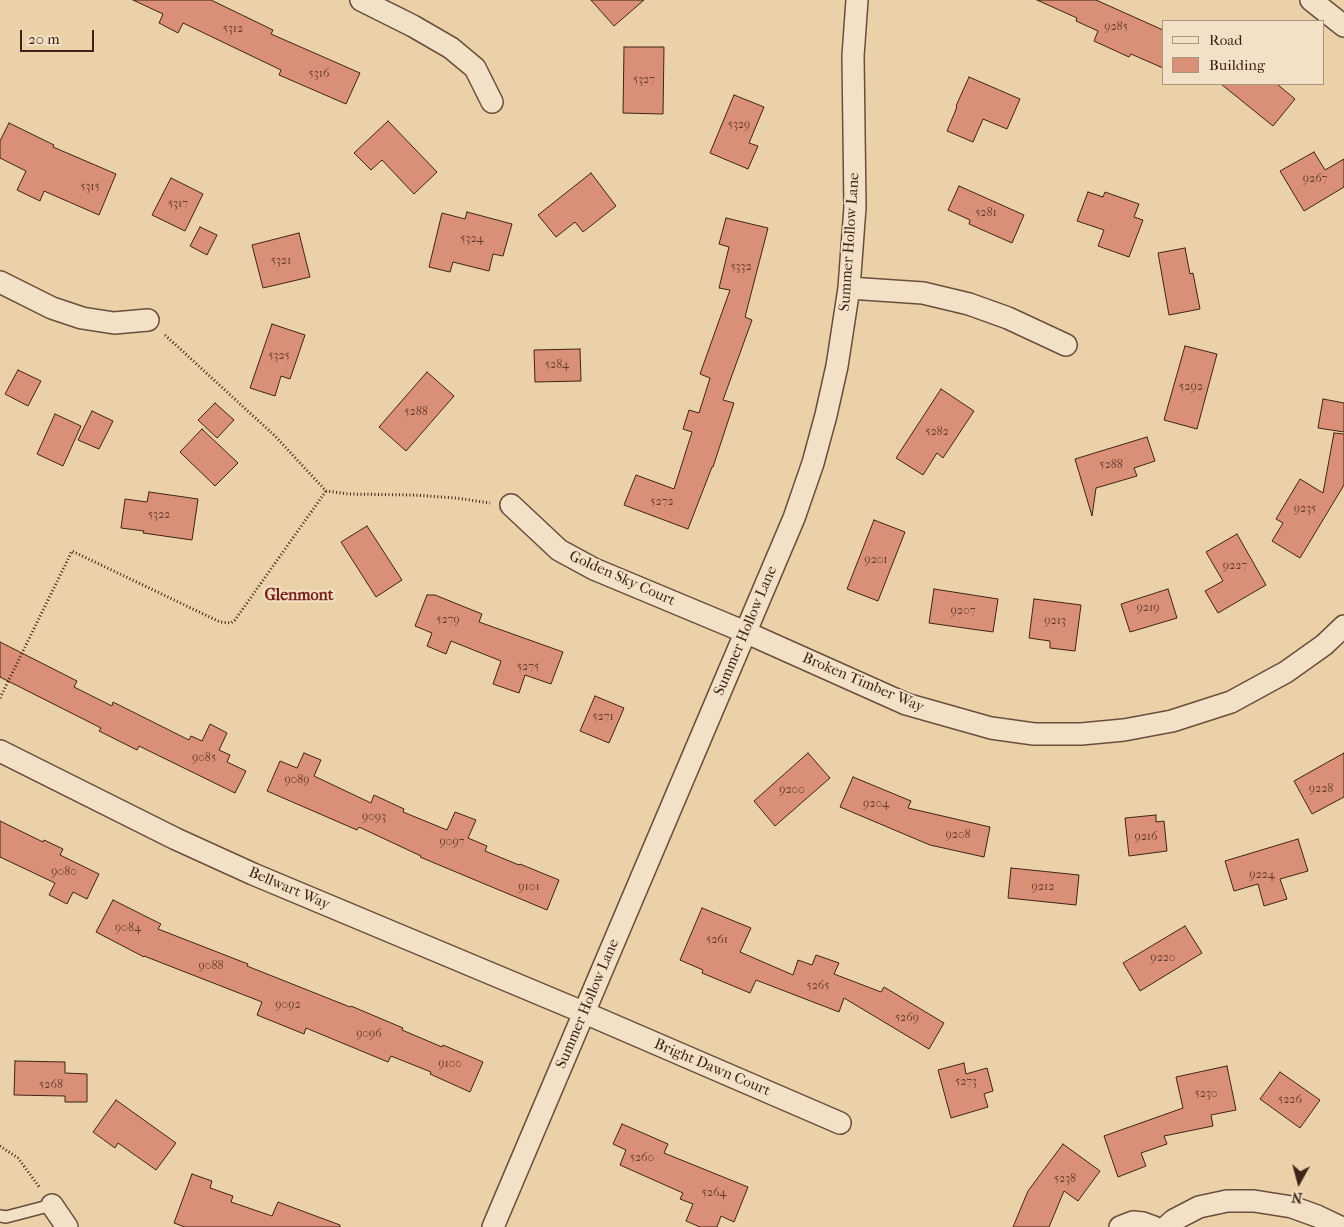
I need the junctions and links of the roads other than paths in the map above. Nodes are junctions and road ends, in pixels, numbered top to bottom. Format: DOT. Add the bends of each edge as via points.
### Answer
graph roads {
  1 [pos="361,0"];
  2 [pos="857,0"];
  3 [pos="1311,0"];
  4 [pos="1344,26"];
  5 [pos="492,102"];
  6 [pos="0,282"];
  7 [pos="849,288"];
  8 [pos="148,320"];
  9 [pos="1066,345"];
  10 [pos="511,505"];
  11 [pos="1344,626"];
  12 [pos="745,632"];
  13 [pos="0,751"];
  14 [pos="585,1013"];
  15 [pos="840,1123"];
  16 [pos="52,1204"];
  17 [pos="0,1216"];
  18 [pos="67,1227"];
  19 [pos="493,1227"];
  20 [pos="1120,1227"];
  21 [pos="1154,1227"];
  22 [pos="1166,1227"];
  23 [pos="1340,1227"];
  1 -- 5 [label="street" via="451,48 475,68"];
  2 -- 7 [label="street, Summer Hollow Lane" via="853,56 855,207"];
  3 -- 4 [label="street"];
  6 -- 8 [label="street" via="52,308 82,318 114,323"];
  7 -- 9 [label="street" via="923,293 969,304"];
  7 -- 12 [label="street, Summer Hollow Lane" via="837,366 813,462 794,518"];
  10 -- 12 [label="street, Golden Sky Court" via="559,550 594,569"];
  11 -- 12 [label="street, Broken Timber Way" via="1286,672 1231,702 1172,721 1081,734 1034,734 991,728 906,704"];
  12 -- 14 [label="street, Summer Hollow Lane"];
  13 -- 14 [label="street, Bellwart Way" via="253,874"];
  14 -- 15 [label="street, Bright Dawn Court"];
  14 -- 19 [label="street, Summer Hollow Lane"];
  16 -- 17 [label="lane"];
  16 -- 18 [label="street"];
  20 -- 21 [label="street" via="1133,1222"];
  22 -- 23 [label="street" via="1199,1207 1245,1201 1292,1207"];
}
